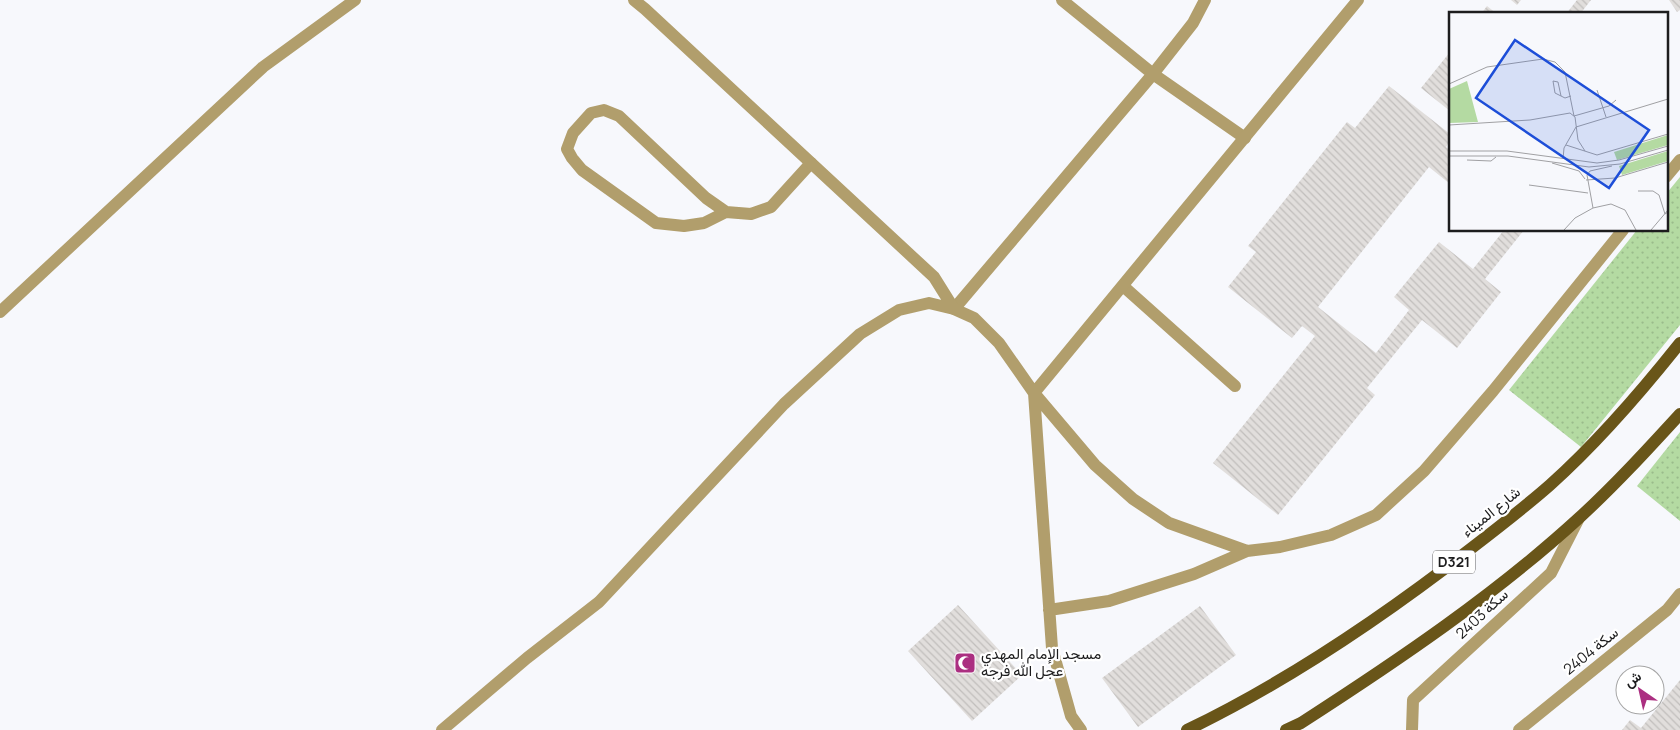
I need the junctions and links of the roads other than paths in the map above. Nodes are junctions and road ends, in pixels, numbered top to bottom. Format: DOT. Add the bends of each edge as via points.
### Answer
graph roads {
  1 [pos="355,0"];
  2 [pos="634,0"];
  3 [pos="1062,0"];
  4 [pos="1205,0"];
  5 [pos="1358,0"];
  6 [pos="1153,74"];
  7 [pos="1244,138"];
  8 [pos="1680,160"];
  9 [pos="811,163"];
  10 [pos="1668,175"];
  11 [pos="726,212"];
  12 [pos="1623,231"];
  13 [pos="1122,286"];
  14 [pos="954,309"];
  15 [pos="0,312"];
  16 [pos="1680,343"];
  17 [pos="1235,386"];
  18 [pos="1034,393"];
  19 [pos="1680,414"];
  20 [pos="1579,518"];
  21 [pos="1247,551"];
  22 [pos="1680,594"];
  23 [pos="1049,610"];
  24 [pos="442,730"];
  25 [pos="1081,730"];
  26 [pos="1188,730"];
  27 [pos="1286,730"];
  28 [pos="1412,730"];
  29 [pos="1519,730"];
  1 -- 15 [label="street" via="263,67"];
  2 -- 9 [label="street"];
  3 -- 6 [label="street"];
  4 -- 6 [label="street" via="1193,23"];
  5 -- 7 [label="street"];
  6 -- 7 [label="street"];
  6 -- 14 [label="street"];
  7 -- 13 [label="street"];
  8 -- 10 [label="street"];
  9 -- 11 [label="street" via="771,207 751,214"];
  9 -- 14 [label="street" via="934,277"];
  11 -- 11 [label="street" via="706,198 619,116 604,110 591,114 573,133 567,149 582,170 656,223 684,226 704,223"];
  12 -- 21 [label="street" via="1475,413 1424,470 1376,515 1331,534 1280,547"];
  13 -- 17 [label="street"];
  13 -- 18 [label="street"];
  14 -- 18 [label="street" via="974,318 999,342"];
  14 -- 24 [label="street" via="929,303 899,310 860,334 784,404 599,602"];
  16 -- 26 [label="main road, شارع الميناء / D321" via="1603,432 1550,485 1487,536 1425,584 1350,635 1276,683"];
  18 -- 21 [label="street" via="1095,465 1132,499 1170,522"];
  18 -- 23 [label="street"];
  19 -- 20 [label="main road"];
  20 -- 27 [label="main road" via="1514,572 1387,668"];
  20 -- 28 [label="street, سكة 2403" via="1551,572 1413,700"];
  21 -- 23 [label="street" via="1194,574 1109,600"];
  22 -- 29 [label="street, سكة 2404" via="1667,610"];
  23 -- 25 [label="street" via="1052,648 1072,716"];
}
